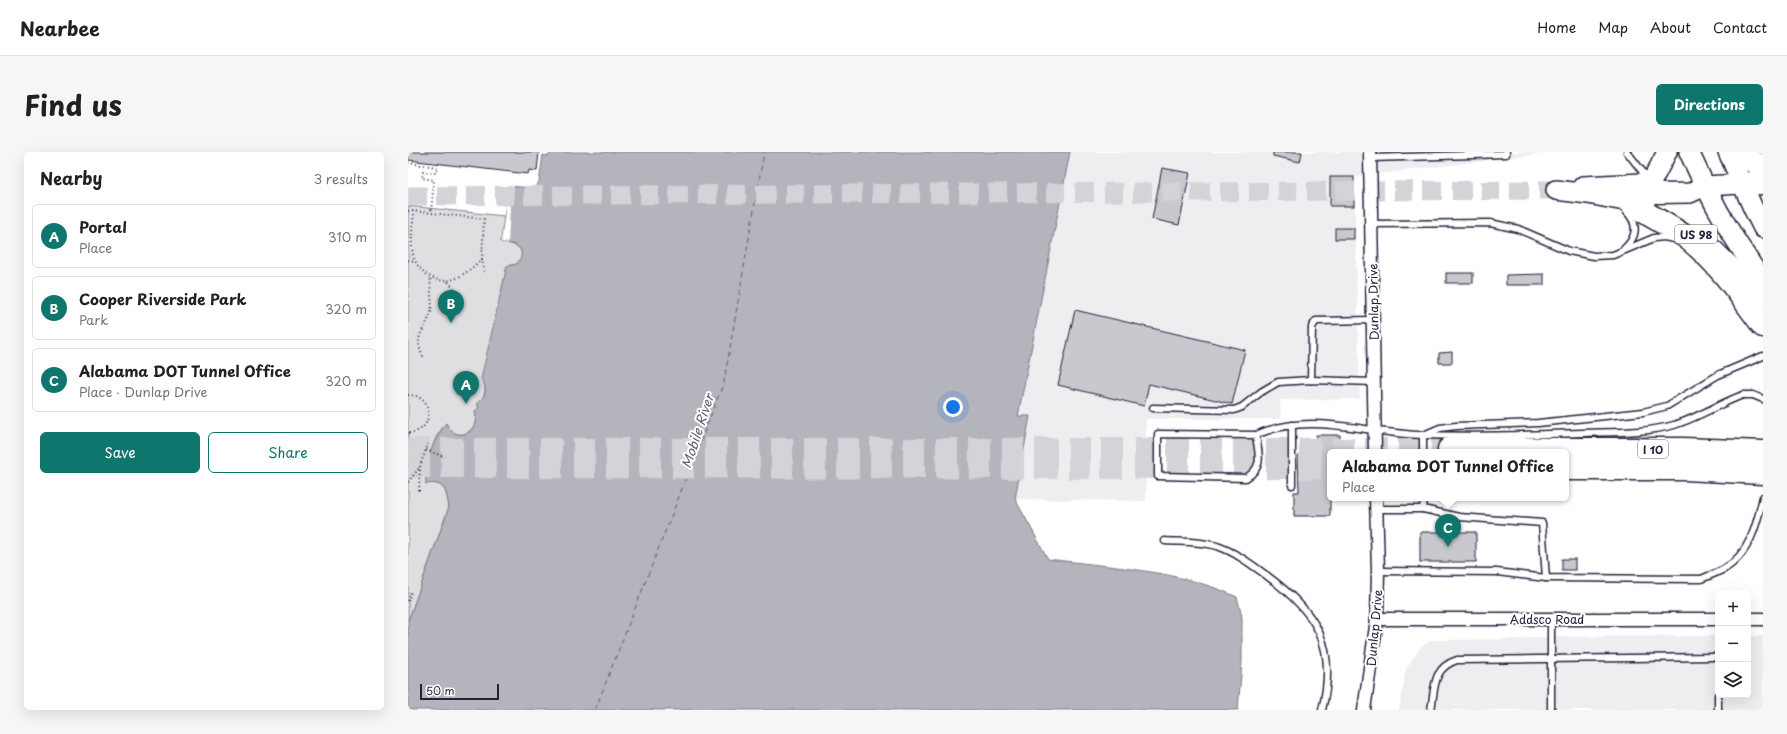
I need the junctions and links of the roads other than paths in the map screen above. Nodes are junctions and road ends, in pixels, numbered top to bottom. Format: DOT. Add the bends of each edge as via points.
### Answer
graph roads {
  1 [pos="1506,152"];
  2 [pos="1627,152"];
  3 [pos="1667,152"];
  4 [pos="1689,152"];
  5 [pos="1728,152"];
  6 [pos="1744,152"];
  7 [pos="1415,154"];
  8 [pos="1370,155"];
  9 [pos="1763,168"];
  10 [pos="1651,183"];
  11 [pos="1763,183"];
  12 [pos="1741,184"];
  13 [pos="1705,186"];
  14 [pos="1588,194"];
  15 [pos="1620,200"];
  16 [pos="1372,224"];
  17 [pos="1763,228"];
  18 [pos="1621,252"];
  19 [pos="1707,255"];
  20 [pos="1763,281"];
  21 [pos="1763,299"];
  22 [pos="1373,320"];
  23 [pos="1763,326"];
  24 [pos="1763,356"];
  25 [pos="1311,380"];
  26 [pos="1374,382"];
  27 [pos="1763,399"];
  28 [pos="1153,408"];
  29 [pos="1292,425"];
  30 [pos="1375,431"];
  31 [pos="1256,435"];
  32 [pos="1423,435"];
  33 [pos="1375,449"];
  34 [pos="1423,449"];
  35 [pos="1449,449"];
  36 [pos="1763,452"];
  37 [pos="1569,469"];
  38 [pos="1763,473"];
  39 [pos="1292,485"];
  40 [pos="1763,497"];
  41 [pos="1424,501"];
  42 [pos="1376,503"];
  43 [pos="1423,509"];
  44 [pos="1165,541"];
  45 [pos="1378,571"];
  46 [pos="1546,578"];
  47 [pos="1377,619"];
  48 [pos="1550,619"];
  49 [pos="1715,619"];
  50 [pos="1751,619"];
  51 [pos="1763,619"];
  52 [pos="1715,657"];
  53 [pos="1551,658"];
  54 [pos="1718,698"];
  55 [pos="1322,710"];
  56 [pos="1364,710"];
  57 [pos="1431,710"];
  58 [pos="1551,710"];
  59 [pos="1718,710"];
  1 -- 7 [label="lane"];
  2 -- 10 [label="lane"];
  3 -- 10 [label="main road"];
  4 -- 13 [label="main road"];
  5 -- 12 [label="main road"];
  6 -- 9 [label="highway"];
  7 -- 8 [label="lane"];
  8 -- 16 [label="street, Dunlap Drive"];
  10 -- 13 [label="main road" via="1690,182"];
  10 -- 14 [label="main road" via="1584,186 1560,190"];
  11 -- 12 [label="highway"];
  12 -- 13 [label="main road"];
  12 -- 17 [label="main road"];
  13 -- 14 [label="main road" via="1690,193"];
  13 -- 20 [label="main road"];
  14 -- 15 [label="main road, US 98"];
  15 -- 18 [label="lane" via="1619,203 1630,214 1635,226 1632,241"];
  15 -- 19 [label="highway" via="1673,228"];
  15 -- 21 [label="main road, US 98" via="1649,206 1678,220 1719,254"];
  16 -- 18 [label="lane" via="1490,223 1518,229 1569,251 1585,255 1609,256"];
  16 -- 22 [label="street, Dunlap Drive"];
  18 -- 19 [label="lane" via="1649,240 1664,237 1675,239"];
  19 -- 23 [label="highway" via="1739,292"];
  22 -- 25 [label="lane" via="1316,321 1312,327"];
  22 -- 26 [label="street, Dunlap Drive"];
  24 -- 32 [label="lane" via="1718,375 1688,395 1661,408 1538,423 1456,426 1440,428"];
  25 -- 26 [label="lane"];
  25 -- 28 [label="lane" via="1278,382 1234,410"];
  26 -- 30 [label="street, Dunlap Drive"];
  27 -- 32 [label="lane" via="1743,395 1674,425 1643,430 1512,436"];
  29 -- 30 [label="lane" via="1343,425"];
  29 -- 31 [label="lane" via="1271,428"];
  29 -- 39 [label="lane"];
  30 -- 32 [label="lane"];
  30 -- 33 [label="street, Dunlap Drive"];
  31 -- 31 [label="lane" via="1158,434 1158,476 1246,478 1254,473 1259,464"];
  32 -- 34 [label="lane"];
  35 -- 36 [label="highway, I 10" via="1683,449"];
  37 -- 38 [label="highway, I 10" via="1685,469"];
  40 -- 46 [label="lane" via="1757,524 1750,541 1738,558 1724,569 1701,579"];
  41 -- 43 [label="lane"];
  42 -- 43 [label="lane"];
  42 -- 45 [label="street, Dunlap Drive"];
  43 -- 46 [label="lane" via="1459,517 1542,524"];
  44 -- 55 [label="lane" via="1201,542 1229,551 1281,586 1299,603 1322,636 1328,664"];
  45 -- 46 [label="lane" via="1497,572"];
  45 -- 47 [label="street, Dunlap Drive"];
  47 -- 48 [label="street, Addsco Road"];
  47 -- 56 [label="street, Dunlap Drive"];
  48 -- 49 [label="street, Addsco Road"];
  48 -- 53 [label="lane"];
  50 -- 51 [label="street"];
  52 -- 53 [label="lane"];
  53 -- 57 [label="lane" via="1449,662 1441,668 1436,678"];
  53 -- 58 [label="lane"];
  54 -- 59 [label="lane"];
}
